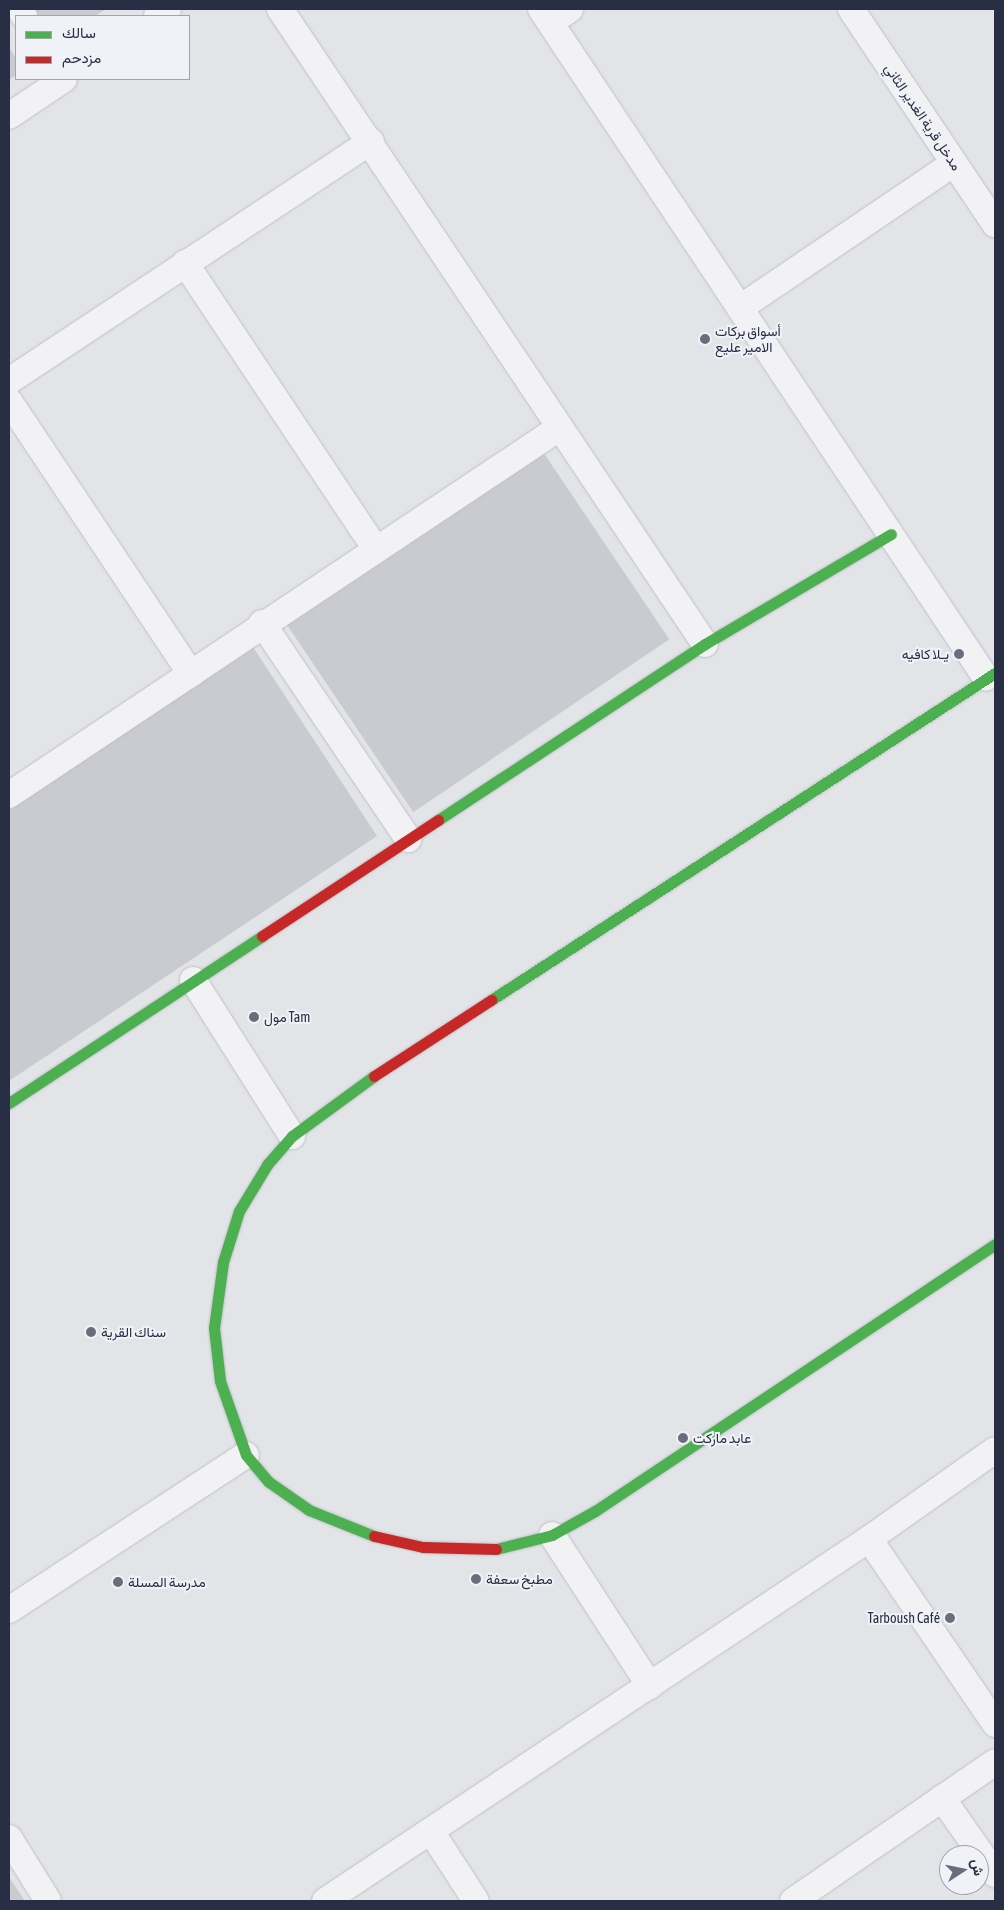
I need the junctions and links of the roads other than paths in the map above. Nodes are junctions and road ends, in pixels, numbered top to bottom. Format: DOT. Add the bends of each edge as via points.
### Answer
graph roads {
  1 [pos="280,9"];
  2 [pos="851,9"];
  3 [pos="554,13"];
  4 [pos="63,80"];
  5 [pos="9,116"];
  6 [pos="371,141"];
  7 [pos="954,163"];
  8 [pos="995,224"];
  9 [pos="184,263"];
  10 [pos="740,308"];
  11 [pos="9,381"];
  12 [pos="9,401"];
  13 [pos="559,428"];
  14 [pos="891,534"];
  15 [pos="375,548"];
  16 [pos="262,623"];
  17 [pos="705,644"];
  18 [pos="191,674"];
  19 [pos="991,675"];
  20 [pos="9,795"];
  21 [pos="408,839"];
  22 [pos="194,980"];
  23 [pos="9,1103"];
  24 [pos="292,1136"];
  25 [pos="995,1244"];
  26 [pos="995,1450"];
  27 [pos="246,1455"];
  28 [pos="552,1535"];
  29 [pos="869,1539"];
  30 [pos="9,1610"];
  31 [pos="650,1686"];
  32 [pos="995,1724"];
  33 [pos="995,1762"];
  34 [pos="942,1798"];
  35 [pos="432,1833"];
  36 [pos="9,1838"];
  37 [pos="995,1874"];
  38 [pos="48,1901"];
  39 [pos="325,1901"];
  40 [pos="476,1901"];
  41 [pos="793,1901"];
  1 -- 6 [label="street"];
  2 -- 7 [label="street, مدخل قرية الغدير الثاني"];
  3 -- 10 [label="street"];
  4 -- 5 [label="street"];
  6 -- 9 [label="street"];
  6 -- 13 [label="street"];
  7 -- 8 [label="street, مدخل قرية الغدير الثاني"];
  7 -- 10 [label="street"];
  9 -- 11 [label="street"];
  9 -- 15 [label="street"];
  10 -- 14 [label="street"];
  12 -- 18 [label="street"];
  13 -- 15 [label="street"];
  13 -- 17 [label="street"];
  14 -- 17 [label="street"];
  14 -- 19 [label="street"];
  15 -- 16 [label="street"];
  16 -- 18 [label="street"];
  16 -- 21 [label="street"];
  17 -- 21 [label="street"];
  18 -- 20 [label="street"];
  19 -- 24 [label="street" via="336,1100"];
  21 -- 22 [label="street"];
  22 -- 23 [label="street"];
  22 -- 24 [label="street"];
  24 -- 27 [label="street" via="267,1165 239,1211 223,1262 214,1328 220,1381"];
  25 -- 28 [label="street"];
  26 -- 29 [label="street"];
  27 -- 28 [label="street" via="269,1482 310,1510 356,1532 423,1547 466,1551 509,1549"];
  27 -- 30 [label="street"];
  28 -- 31 [label="street"];
  29 -- 31 [label="street"];
  29 -- 32 [label="street"];
  31 -- 35 [label="street"];
  33 -- 34 [label="street"];
  34 -- 37 [label="street"];
  34 -- 41 [label="street"];
  35 -- 39 [label="street"];
  35 -- 40 [label="street"];
  36 -- 38 [label="street"];
}
